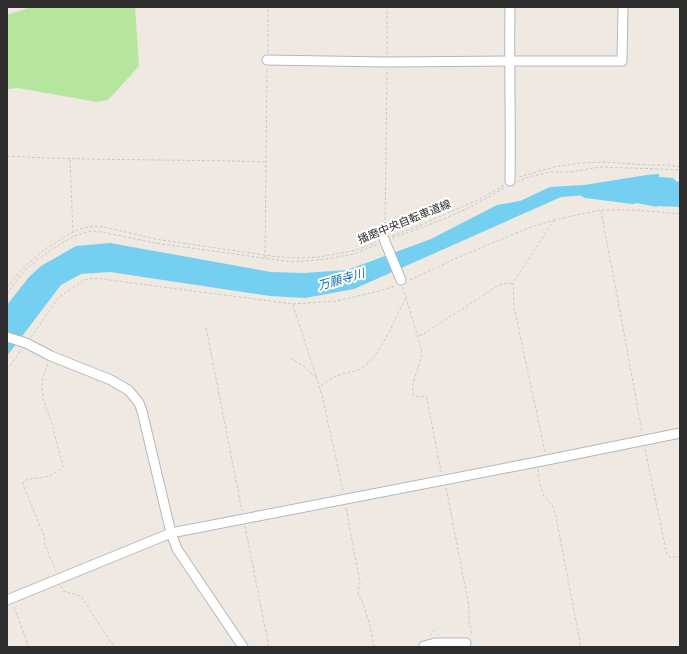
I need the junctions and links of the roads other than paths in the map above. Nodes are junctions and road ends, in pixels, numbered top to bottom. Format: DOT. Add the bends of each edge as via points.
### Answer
graph roads {
  1 [pos="510,7"];
  2 [pos="623,7"];
  3 [pos="268,60"];
  4 [pos="509,61"];
  5 [pos="510,184"];
  6 [pos="385,241"];
  7 [pos="402,282"];
  8 [pos="7,337"];
  9 [pos="680,433"];
  10 [pos="171,533"];
  11 [pos="9,600"];
  12 [pos="469,640"];
  13 [pos="243,647"];
  14 [pos="424,647"];
  1 -- 4 [label="street"];
  2 -- 4 [label="street" via="622,62"];
  3 -- 4 [label="street"];
  4 -- 5 [label="street"];
  6 -- 7 [label="street"];
  8 -- 10 [label="street" via="111,380 128,390 139,403"];
  9 -- 10 [label="street"];
  10 -- 11 [label="street"];
  10 -- 13 [label="street" via="177,549"];
  12 -- 14 [label="street" via="435,643"];
}
